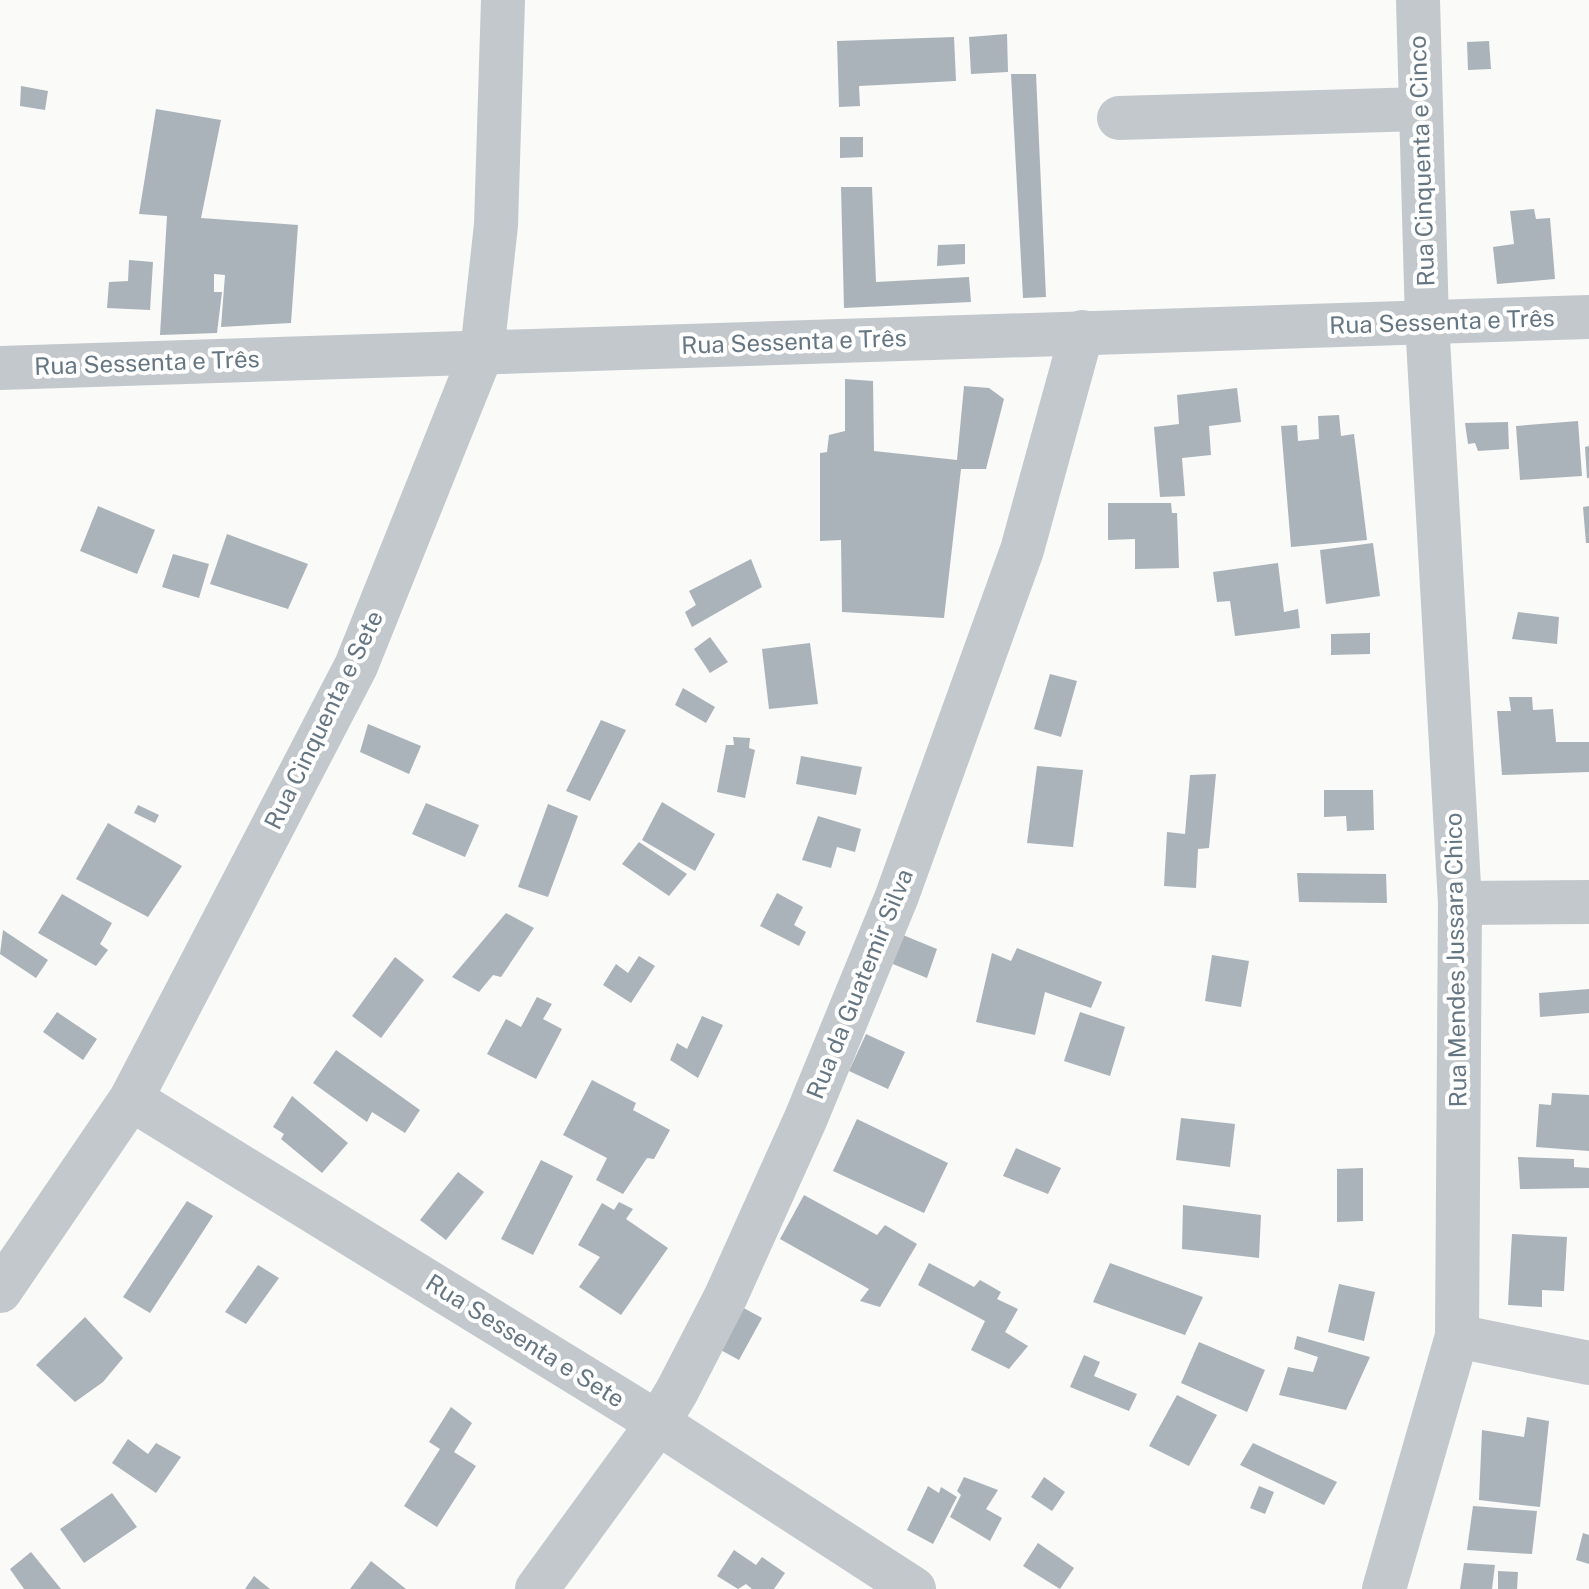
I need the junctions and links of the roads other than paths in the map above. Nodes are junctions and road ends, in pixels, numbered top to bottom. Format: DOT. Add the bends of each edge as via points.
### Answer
graph roads {
  1 [pos="503,0"];
  2 [pos="1418,0"];
  3 [pos="1421,109"];
  4 [pos="1119,118"];
  5 [pos="1589,317"];
  6 [pos="1427,322"];
  7 [pos="1082,332"];
  8 [pos="482,352"];
  9 [pos="0,368"];
  10 [pos="1589,902"];
  11 [pos="1460,903"];
  12 [pos="131,1099"];
  13 [pos="0,1291"];
  14 [pos="1457,1336"];
  15 [pos="1589,1363"];
  16 [pos="658,1423"];
  17 [pos="537,1589"];
  18 [pos="914,1589"];
  19 [pos="1384,1589"];
  1 -- 8 [label="street, Rua Cinquenta e Sete" via="496,225"];
  2 -- 3 [label="street, Rua Cinquenta e Cinco"];
  3 -- 4 [label="street"];
  3 -- 6 [label="street, Rua Cinquenta e Cinco"];
  5 -- 6 [label="street, Rua Sessenta e Três"];
  6 -- 7 [label="street, Rua Sessenta e Três"];
  6 -- 11 [label="street, Rua Mendes Jussara Chico"];
  7 -- 8 [label="street, Rua Sessenta e Três"];
  7 -- 16 [label="street, Rua da Guatemir Silva" via="1022,550 897,896 738,1269"];
  8 -- 9 [label="street, Rua Sessenta e Três"];
  8 -- 12 [label="street, Rua Cinquenta e Sete" via="356,666"];
  10 -- 11 [label="street"];
  11 -- 14 [label="street, Rua Mendes Jussara Chico"];
  12 -- 13 [label="street, Rua Cinquenta e Sete"];
  12 -- 16 [label="street, Rua Sessenta e Sete"];
  14 -- 15 [label="street"];
  14 -- 19 [label="street, Rua Mendes Jussara Chico"];
  16 -- 17 [label="street, Rua da Guatemir Silva"];
  16 -- 18 [label="street, Rua Sessenta e Sete"];
}
